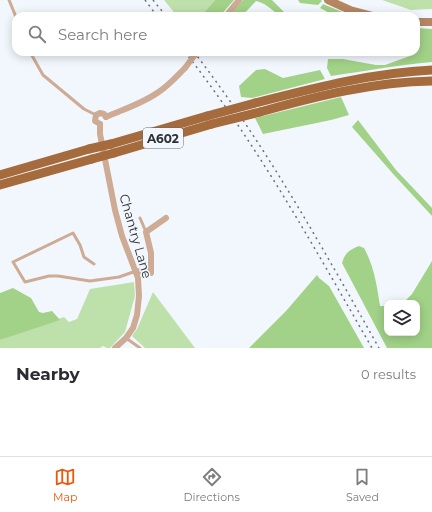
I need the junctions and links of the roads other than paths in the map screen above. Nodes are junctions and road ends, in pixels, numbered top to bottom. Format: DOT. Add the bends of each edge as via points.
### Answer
graph roads {
  1 [pos="9,0"];
  2 [pos="239,0"];
  3 [pos="328,0"];
  4 [pos="14,12"];
  5 [pos="229,12"];
  6 [pos="358,12"];
  7 [pos="420,22"];
  8 [pos="432,22"];
  9 [pos="32,56"];
  10 [pos="194,56"];
  11 [pos="432,70"];
  12 [pos="432,80"];
  13 [pos="96,115"];
  14 [pos="106,117"];
  15 [pos="100,124"];
  16 [pos="0,175"];
  17 [pos="0,185"];
  18 [pos="140,218"];
  19 [pos="166,218"];
  20 [pos="146,232"];
  21 [pos="94,264"];
  22 [pos="136,272"];
  23 [pos="126,338"];
  24 [pos="135,344"];
  25 [pos="116,348"];
  26 [pos="133,348"];
  27 [pos="140,348"];
  1 -- 4 [label="lane"];
  2 -- 5 [label="street"];
  3 -- 6 [label="street"];
  7 -- 8 [label="street"];
  9 -- 13 [label="lane" via="42,75"];
  10 -- 14 [label="street, bridge" via="185,68 158,92"];
  11 -- 16 [label="main road, A602, bridge" via="372,76 328,84"];
  12 -- 17 [label="main road, A602, bridge" via="400,82 332,93 212,124"];
  13 -- 14 [label="street" via="100,113"];
  13 -- 15 [label="street" via="95,121"];
  14 -- 15 [label="street" via="105,122"];
  15 -- 22 [label="street, Chantry Lane" via="115,210"];
  18 -- 20 [label="lane"];
  19 -- 20 [label="street"];
  20 -- 22 [label="street" via="152,272"];
  21 -- 22 [label="lane" via="84,257 73,233 14,262 24,282 49,276 90,281"];
  22 -- 23 [label="street, Chantry Lane" via="139,296 137,315"];
  23 -- 24 [label="lane"];
  23 -- 25 [label="street, Chantry Lane"];
  24 -- 26 [label="lane"];
  24 -- 27 [label="lane"];
}
